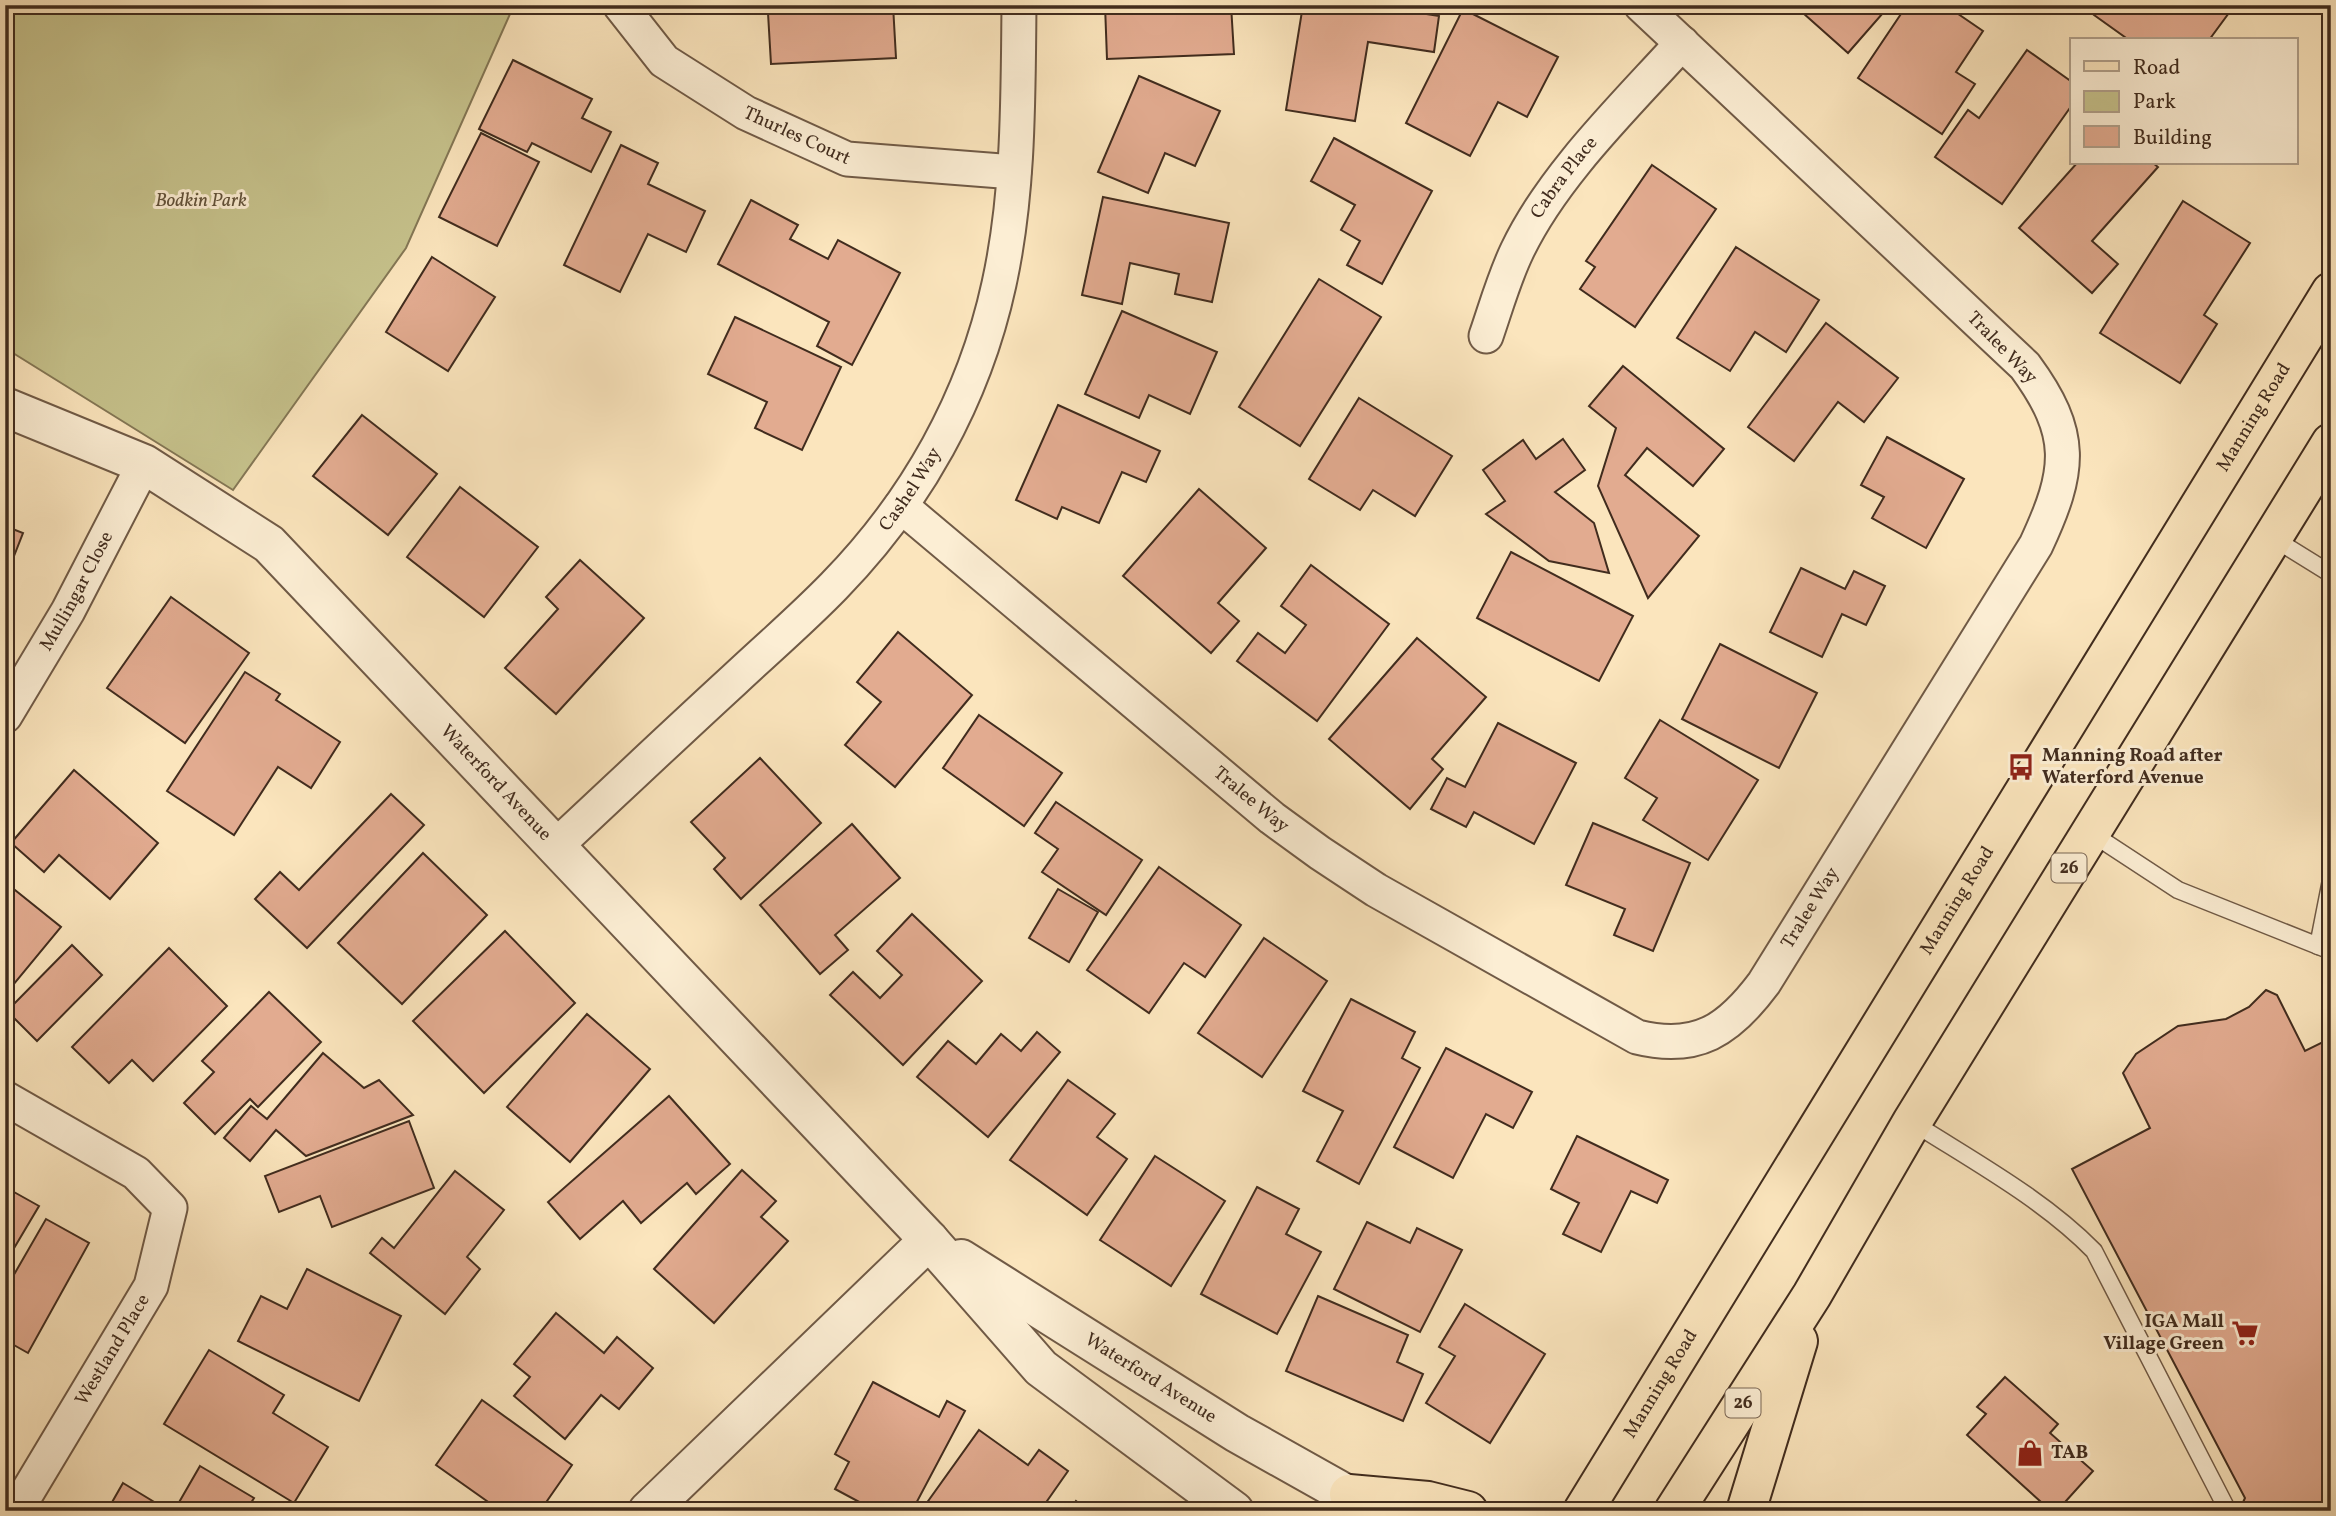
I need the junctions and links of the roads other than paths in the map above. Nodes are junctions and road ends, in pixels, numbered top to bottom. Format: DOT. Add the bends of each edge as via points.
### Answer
graph roads {
  1 [pos="620,5"];
  2 [pos="1019,5"];
  3 [pos="1641,5"];
  4 [pos="1682,43"];
  5 [pos="1014,172"];
  6 [pos="2331,292"];
  7 [pos="1486,336"];
  8 [pos="5,407"];
  9 [pos="2331,443"];
  10 [pos="144,464"];
  11 [pos="901,506"];
  12 [pos="2273,538"];
  13 [pos="2331,574"];
  14 [pos="5,716"];
  15 [pos="2091,833"];
  16 [pos="556,846"];
  17 [pos="2331,880"];
  18 [pos="2325,948"];
  19 [pos="5,1098"];
  20 [pos="1912,1122"];
  21 [pos="929,1240"];
  22 [pos="1812,1295"];
  23 [pos="1591,1497"];
  24 [pos="1362,1502"];
  25 [pos="16,1511"];
  26 [pos="648,1511"];
  27 [pos="1234,1511"];
  28 [pos="1468,1511"];
  29 [pos="1560,1511"];
  30 [pos="1674,1511"];
  31 [pos="1746,1511"];
  32 [pos="2228,1511"];
  1 -- 5 [label="street, Thurles Court" via="664,61 746,113 847,159"];
  2 -- 5 [label="street, Cashel Way"];
  3 -- 4 [label="street, Tralee Way"];
  4 -- 7 [label="street, Cabra Place" via="1577,158 1556,188 1518,248"];
  4 -- 11 [label="street, Tralee Way" via="2025,366 2057,420 2063,471 2036,545 1742,1013 1716,1031 1687,1042 1637,1037 1351,874 1272,818"];
  5 -- 11 [label="street, Cashel Way" via="999,285 971,380 950,428"];
  6 -- 23 [label="main road, Manning Road"];
  8 -- 10 [label="street, Waterford Avenue"];
  9 -- 12 [label="main road, 26"];
  10 -- 14 [label="street, Mullingar Close" via="68,611"];
  10 -- 16 [label="street, Waterford Avenue" via="269,544"];
  11 -- 16 [label="street, Cashel Way" via="834,586"];
  12 -- 13 [label="lane"];
  12 -- 15 [label="main road, 26"];
  15 -- 18 [label="lane" via="2178,890"];
  15 -- 20 [label="main road, 26"];
  16 -- 21 [label="street, Waterford Avenue"];
  17 -- 18 [label="lane"];
  19 -- 25 [label="street, Westland Place" via="136,1173 170,1208 151,1286"];
  20 -- 22 [label="main road, 26"];
  20 -- 32 [label="lane" via="2014,1189 2094,1251"];
  21 -- 24 [label="street, Waterford Avenue" via="1237,1433"];
  21 -- 26 [label="street"];
  21 -- 27 [label="street, Waterford Avenue" via="1041,1368"];
  22 -- 30 [label="main road, 26"];
  22 -- 31 [label="main road"];
  23 -- 29 [label="main road"];
  24 -- 28 [label="main road" via="1428,1501"];
}
